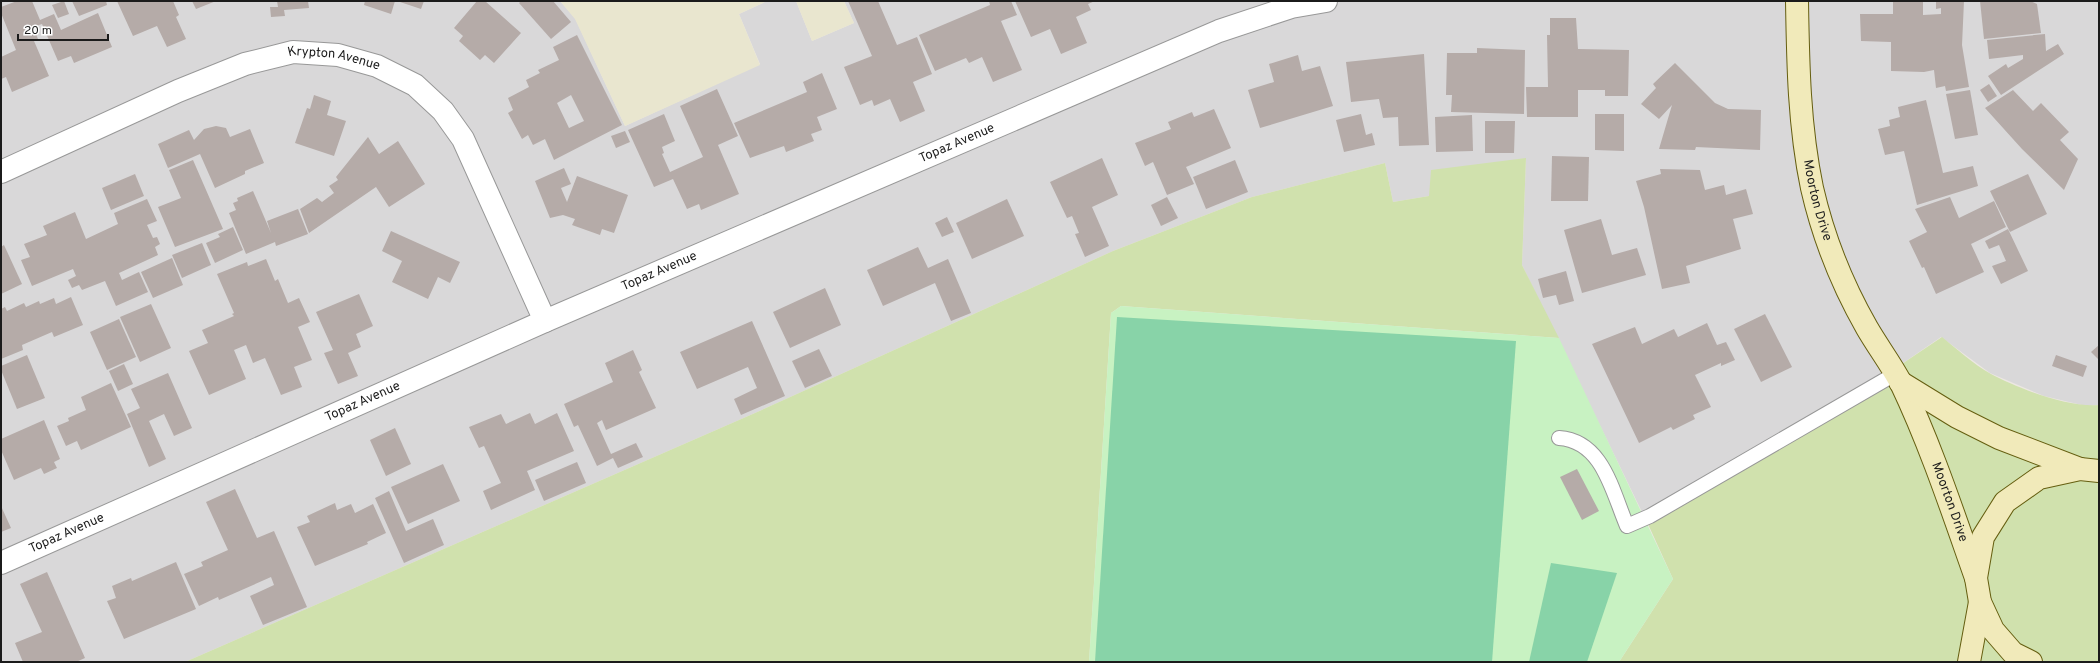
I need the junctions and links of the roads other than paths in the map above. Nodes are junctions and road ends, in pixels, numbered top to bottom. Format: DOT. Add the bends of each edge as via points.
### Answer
graph roads {
  1 [pos="1326,1"];
  2 [pos="1796,1"];
  3 [pos="1,172"];
  4 [pos="545,321"];
  5 [pos="1898,378"];
  6 [pos="1558,438"];
  7 [pos="2090,470"];
  8 [pos="1,563"];
  9 [pos="1976,578"];
  10 [pos="1980,602"];
  11 [pos="1969,662"];
  12 [pos="2031,662"];
  1 -- 4 [label="street, Topaz Avenue" via="1291,7 1219,31"];
  2 -- 5 [label="street, Moorton Drive" via="1799,91 1812,188 1827,238 1848,292"];
  3 -- 4 [label="street, Krypton Avenue" via="178,91 245,64 293,52 338,55 377,66 415,85 443,111 464,139"];
  4 -- 8 [label="street, Topaz Avenue"];
  5 -- 6 [label="lane" via="1650,516 1627,526 1598,458 1589,448 1570,439"];
  5 -- 7 [label="street, Moorton Drive" via="1957,417 1999,438"];
  5 -- 9 [label="street, Moorton Drive" via="1928,446"];
  7 -- 9 [label="street" via="2039,478 2005,502 1983,537"];
  9 -- 10 [label="street"];
  10 -- 11 [label="street"];
  10 -- 12 [label="street" via="1993,630 2013,653"];
}
